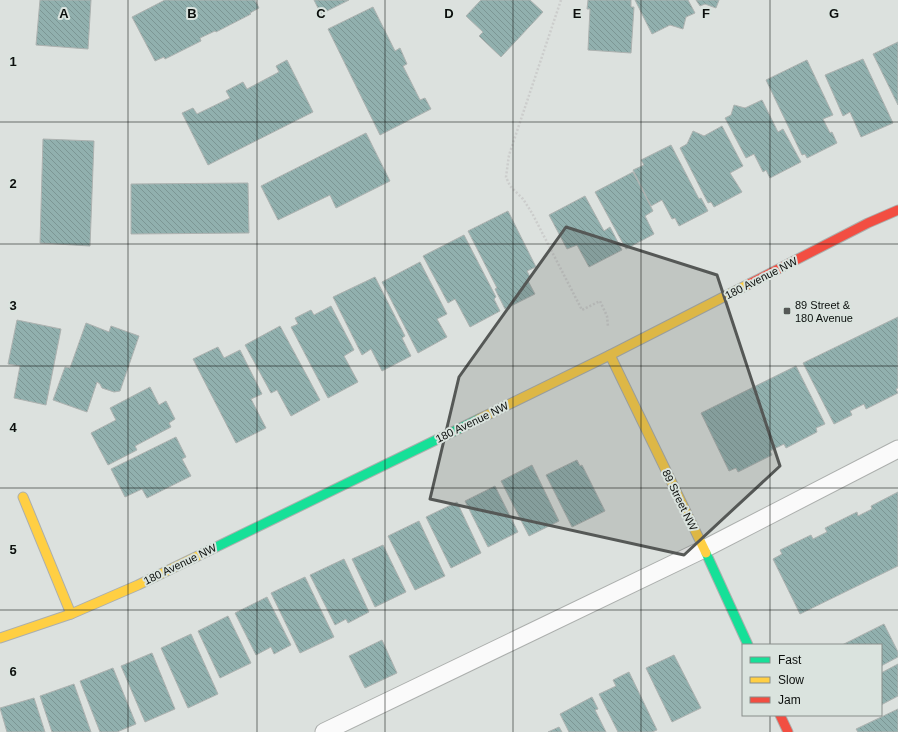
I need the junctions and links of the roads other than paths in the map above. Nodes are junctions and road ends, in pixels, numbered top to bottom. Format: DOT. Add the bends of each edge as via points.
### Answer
graph roads {
  1 [pos="895,215"];
  2 [pos="610,355"];
  3 [pos="898,449"];
  4 [pos="23,497"];
  5 [pos="704,549"];
  6 [pos="71,614"];
  7 [pos="0,638"];
  8 [pos="748,644"];
  9 [pos="780,716"];
  10 [pos="324,732"];
  11 [pos="788,732"];
  1 -- 2 [label="street, 180 Avenue NW" via="868,223"];
  2 -- 5 [label="street, 89 Street NW"];
  2 -- 6 [label="street, 180 Avenue NW" via="138,585"];
  3 -- 5 [label="lane"];
  4 -- 6 [label="street"];
  5 -- 8 [label="street, 89 Street NW"];
  5 -- 10 [label="lane"];
  6 -- 7 [label="street, 180 Avenue NW"];
  9 -- 11 [label="street"];
}
